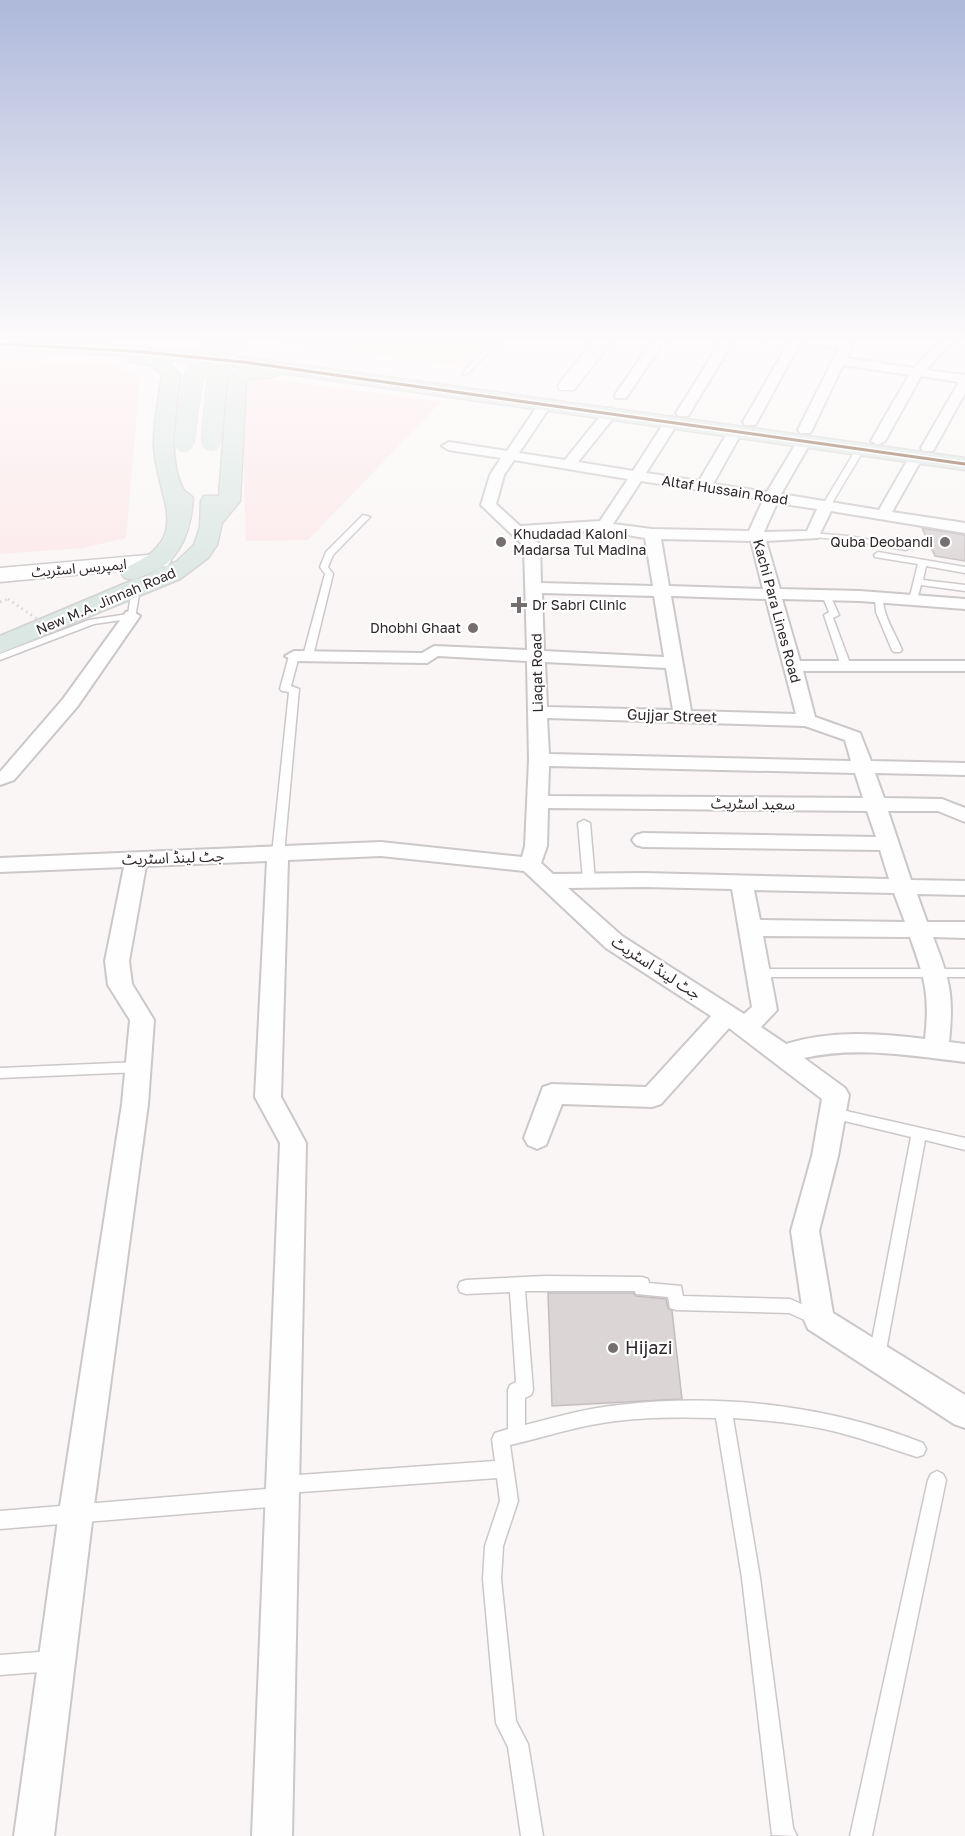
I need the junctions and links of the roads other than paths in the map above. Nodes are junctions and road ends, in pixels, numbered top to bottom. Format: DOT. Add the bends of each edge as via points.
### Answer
graph roads {
  1 [pos="166,426"];
  2 [pos="186,426"];
  3 [pos="212,426"];
  4 [pos="233,426"];
  5 [pos="531,426"];
  6 [pos="599,426"];
  7 [pos="671,426"];
  8 [pos="743,426"];
  9 [pos="809,426"];
  10 [pos="882,426"];
  11 [pos="938,426"];
  12 [pos="805,435"];
  13 [pos="870,444"];
  14 [pos="449,446"];
  15 [pos="922,452"];
  16 [pos="965,454"];
  17 [pos="510,456"];
  18 [pos="965,464"];
  19 [pos="568,465"];
  20 [pos="637,476"];
  21 [pos="704,486"];
  22 [pos="772,497"];
  23 [pos="826,506"];
  24 [pos="884,515"];
  25 [pos="366,517"];
  26 [pos="182,520"];
  27 [pos="212,522"];
  28 [pos="604,527"];
  29 [pos="965,528"];
  30 [pos="517,531"];
  31 [pos="652,534"];
  32 [pos="757,535"];
  33 [pos="813,535"];
  34 [pos="906,548"];
  35 [pos="878,555"];
  36 [pos="159,561"];
  37 [pos="923,563"];
  38 [pos="965,570"];
  39 [pos="0,574"];
  40 [pos="918,582"];
  41 [pos="534,588"];
  42 [pos="965,588"];
  43 [pos="136,589"];
  44 [pos="662,591"];
  45 [pos="771,593"];
  46 [pos="826,595"];
  47 [pos="879,598"];
  48 [pos="913,600"];
  49 [pos="965,604"];
  50 [pos="132,616"];
  51 [pos="0,625"];
  52 [pos="0,645"];
  53 [pos="897,650"];
  54 [pos="301,656"];
  55 [pos="0,657"];
  56 [pos="537,657"];
  57 [pos="674,663"];
  58 [pos="791,666"];
  59 [pos="846,666"];
  60 [pos="965,666"];
  61 [pos="537,712"];
  62 [pos="683,717"];
  63 [pos="807,720"];
  64 [pos="539,760"];
  65 [pos="863,767"];
  66 [pos="965,769"];
  67 [pos="0,779"];
  68 [pos="538,802"];
  69 [pos="876,806"];
  70 [pos="965,816"];
  71 [pos="584,824"];
  72 [pos="643,840"];
  73 [pos="889,844"];
  74 [pos="278,854"];
  75 [pos="136,860"];
  76 [pos="0,865"];
  77 [pos="530,865"];
  78 [pos="589,880"];
  79 [pos="548,881"];
  80 [pos="742,883"];
  81 [pos="903,886"];
  82 [pos="965,888"];
  83 [pos="750,928"];
  84 [pos="918,930"];
  85 [pos="965,930"];
  86 [pos="758,973"];
  87 [pos="935,973"];
  88 [pos="965,973"];
  89 [pos="736,1021"];
  90 [pos="936,1049"];
  91 [pos="965,1053"];
  92 [pos="782,1054"];
  93 [pos="138,1067"];
  94 [pos="0,1073"];
  95 [pos="833,1113"];
  96 [pos="919,1133"];
  97 [pos="537,1138"];
  98 [pos="965,1144"];
  99 [pos="517,1284"];
  100 [pos="466,1287"];
  101 [pos="819,1320"];
  102 [pos="877,1356"];
  103 [pos="723,1411"];
  104 [pos="965,1413"];
  105 [pos="517,1436"];
  106 [pos="917,1449"];
  107 [pos="505,1469"];
  108 [pos="937,1480"];
  109 [pos="284,1491"];
  110 [pos="76,1513"];
  111 [pos="0,1520"];
  112 [pos="58,1661"];
  113 [pos="0,1665"];
  114 [pos="34,1836"];
  115 [pos="272,1836"];
  116 [pos="532,1836"];
  117 [pos="786,1836"];
  118 [pos="861,1836"];
  1 -- 26 [label="main road" via="166,467"];
  2 -- 26 [label="main road, New M.A. Jinnah Road, bridge"];
  3 -- 27 [label="main road, New M.A. Jinnah Road, bridge"];
  4 -- 27 [label="main road" via="229,501"];
  5 -- 17 [label="street, Liaqat Road"];
  6 -- 19 [label="street"];
  7 -- 20 [label="street"];
  8 -- 12 [label="main road"];
  8 -- 21 [label="street"];
  9 -- 12 [label="street, Kachi Para Lines Road"];
  10 -- 13 [label="street"];
  11 -- 15 [label="street"];
  12 -- 13 [label="main road"];
  12 -- 22 [label="street, Kachi Para Lines Road"];
  13 -- 15 [label="main road"];
  13 -- 23 [label="lane"];
  14 -- 17 [label="street, Altaf Hussain Road"];
  15 -- 16 [label="main road"];
  15 -- 18 [label="main road"];
  15 -- 24 [label="street"];
  17 -- 19 [label="street, Altaf Hussain Road"];
  17 -- 30 [label="street, Liaqat Road" via="497,475 488,505"];
  19 -- 20 [label="street, Altaf Hussain Road"];
  20 -- 21 [label="street, Altaf Hussain Road"];
  20 -- 28 [label="street"];
  21 -- 22 [label="street, Altaf Hussain Road"];
  22 -- 23 [label="street, Altaf Hussain Road"];
  22 -- 32 [label="street, Kachi Para Lines Road"];
  23 -- 24 [label="street, Altaf Hussain Road"];
  23 -- 33 [label="street"];
  24 -- 29 [label="street, Altaf Hussain Road"];
  25 -- 54 [label="lane" via="325,561 329,574"];
  26 -- 36 [label="main road, New M.A. Jinnah Road" via="171,549"];
  27 -- 43 [label="main road, New M.A. Jinnah Road" via="207,544 193,563"];
  28 -- 30 [label="street"];
  28 -- 31 [label="street"];
  30 -- 41 [label="street, Liaqat Road" via="532,545"];
  31 -- 32 [label="street"];
  31 -- 44 [label="street"];
  32 -- 33 [label="street"];
  32 -- 45 [label="street, Kachi Para Lines Road"];
  33 -- 34 [label="lane"];
  35 -- 37 [label="lane"];
  36 -- 39 [label="street, ایمپریس اسٹریٹ"];
  36 -- 51 [label="main road, New M.A. Jinnah Road"];
  37 -- 38 [label="lane"];
  37 -- 40 [label="lane"];
  40 -- 42 [label="lane"];
  40 -- 48 [label="lane"];
  41 -- 44 [label="street"];
  41 -- 56 [label="street, Liaqat Road"];
  43 -- 50 [label="lane"];
  43 -- 52 [label="main road, New M.A. Jinnah Road"];
  44 -- 45 [label="street"];
  44 -- 57 [label="street"];
  45 -- 46 [label="street"];
  45 -- 58 [label="street, Kachi Para Lines Road"];
  46 -- 47 [label="street"];
  46 -- 59 [label="lane" via="835,615 828,615"];
  47 -- 48 [label="street"];
  47 -- 53 [label="lane" via="879,609"];
  48 -- 49 [label="street"];
  50 -- 55 [label="lane" via="92,622"];
  50 -- 67 [label="street" via="70,703 7,776"];
  54 -- 56 [label="street" via="428,658 434,651 472,651"];
  54 -- 74 [label="lane" via="285,689 294,689"];
  56 -- 57 [label="street"];
  56 -- 61 [label="street, Liaqat Road"];
  57 -- 62 [label="street"];
  58 -- 59 [label="street"];
  58 -- 63 [label="street, Kachi Para Lines Road"];
  59 -- 60 [label="street"];
  61 -- 62 [label="street, Gujjar Street"];
  61 -- 64 [label="street, Liaqat Road"];
  62 -- 63 [label="street, Gujjar Street"];
  63 -- 65 [label="street, Gujjar Street" via="854,737"];
  64 -- 65 [label="street"];
  64 -- 68 [label="street, Liaqat Road"];
  65 -- 66 [label="street"];
  65 -- 69 [label="street"];
  68 -- 69 [label="street, سعید اسٹریٹ"];
  68 -- 77 [label="street, Liaqat Road" via="536,846"];
  69 -- 70 [label="street, سعید اسٹریٹ" via="942,805"];
  69 -- 73 [label="street"];
  71 -- 78 [label="lane"];
  72 -- 73 [label="street"];
  73 -- 81 [label="street"];
  74 -- 75 [label="street, جٹ لینڈ اسٹریٹ"];
  74 -- 77 [label="street, جٹ لینڈ اسٹریٹ" via="381,849"];
  74 -- 109 [label="street" via="268,1097 292,1143"];
  75 -- 76 [label="street, جٹ لینڈ اسٹریٹ"];
  75 -- 93 [label="street" via="117,961 120,985 142,1020"];
  77 -- 79 [label="street, جٹ لینڈ اسٹریٹ"];
  78 -- 79 [label="street"];
  78 -- 80 [label="street"];
  79 -- 89 [label="street, جٹ لینڈ اسٹریٹ" via="614,942"];
  80 -- 81 [label="street"];
  80 -- 83 [label="street"];
  81 -- 82 [label="street"];
  81 -- 84 [label="street"];
  83 -- 84 [label="street"];
  83 -- 86 [label="street"];
  84 -- 85 [label="street"];
  84 -- 87 [label="street"];
  86 -- 87 [label="lane"];
  86 -- 89 [label="street" via="765,1010"];
  87 -- 88 [label="lane"];
  87 -- 90 [label="street" via="941,1005"];
  89 -- 92 [label="street, جٹ لینڈ اسٹریٹ"];
  89 -- 97 [label="street" via="652,1097 552,1094"];
  90 -- 91 [label="street"];
  90 -- 92 [label="street" via="829,1045 805,1046"];
  92 -- 95 [label="street, جٹ لینڈ اسٹریٹ" via="836,1095"];
  93 -- 94 [label="lane"];
  93 -- 110 [label="street"];
  95 -- 96 [label="lane"];
  95 -- 101 [label="street, جٹ لینڈ اسٹریٹ" via="805,1231"];
  96 -- 98 [label="lane"];
  96 -- 102 [label="lane"];
  99 -- 100 [label="lane"];
  99 -- 101 [label="lane" via="642,1284 642,1289 675,1291 676,1303 790,1306"];
  99 -- 105 [label="lane" via="525,1390 516,1390"];
  101 -- 102 [label="street"];
  102 -- 104 [label="street"];
  103 -- 105 [label="lane" via="649,1411 591,1417"];
  103 -- 106 [label="lane" via="795,1417 850,1427"];
  103 -- 117 [label="lane" via="751,1578"];
  105 -- 107 [label="lane" via="501,1439"];
  107 -- 109 [label="lane"];
  107 -- 116 [label="lane" via="509,1501 494,1546 492,1579 506,1723 518,1744"];
  108 -- 118 [label="lane"];
  109 -- 110 [label="lane"];
  109 -- 115 [label="street"];
  110 -- 111 [label="lane"];
  110 -- 112 [label="street"];
  112 -- 113 [label="lane"];
  112 -- 114 [label="street"];
}
